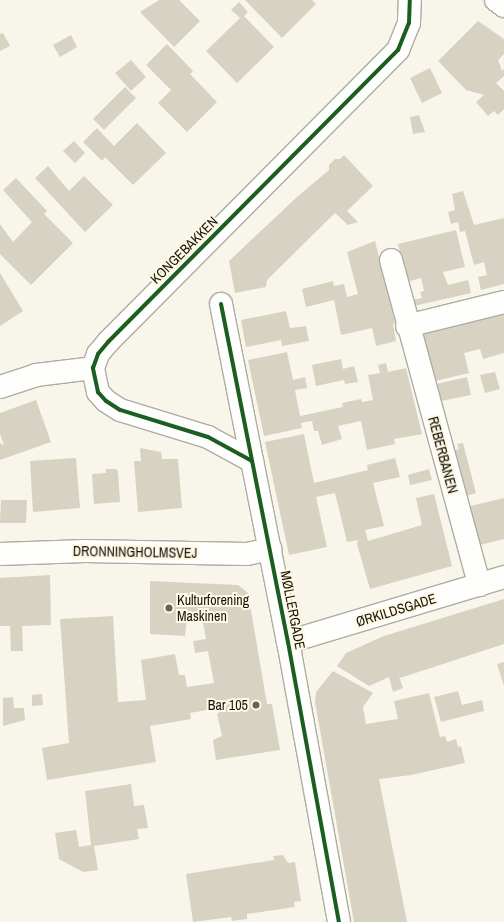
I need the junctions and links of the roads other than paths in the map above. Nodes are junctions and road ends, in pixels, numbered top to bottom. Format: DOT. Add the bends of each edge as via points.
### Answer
graph roads {
  1 [pos="410,0"];
  2 [pos="496,0"];
  3 [pos="504,6"];
  4 [pos="391,260"];
  5 [pos="504,302"];
  6 [pos="221,304"];
  7 [pos="407,326"];
  8 [pos="93,368"];
  9 [pos="0,388"];
  10 [pos="252,461"];
  11 [pos="270,549"];
  12 [pos="0,554"];
  13 [pos="504,577"];
  14 [pos="479,585"];
  15 [pos="288,642"];
  16 [pos="339,922"];
  1 -- 8 [label="street, KONGEBAKKEN" via="407,32 398,50 108,342 98,354"];
  2 -- 3 [label="street"];
  4 -- 7 [label="street, REBERBANEN"];
  5 -- 7 [label="street"];
  6 -- 10 [label="street, MØLLERGADE"];
  7 -- 14 [label="street, REBERBANEN"];
  8 -- 9 [label="street" via="36,376"];
  8 -- 10 [label="street" via="98,392 120,410 208,437"];
  10 -- 11 [label="street, MØLLERGADE"];
  11 -- 12 [label="street, DRONNINGHOLMSVEJ" via="247,554 85,551"];
  11 -- 15 [label="street, MØLLERGADE"];
  13 -- 14 [label="street, ØRKILDSGADE"];
  14 -- 15 [label="street, ØRKILDSGADE"];
  15 -- 16 [label="street, MØLLERGADE"];
}
